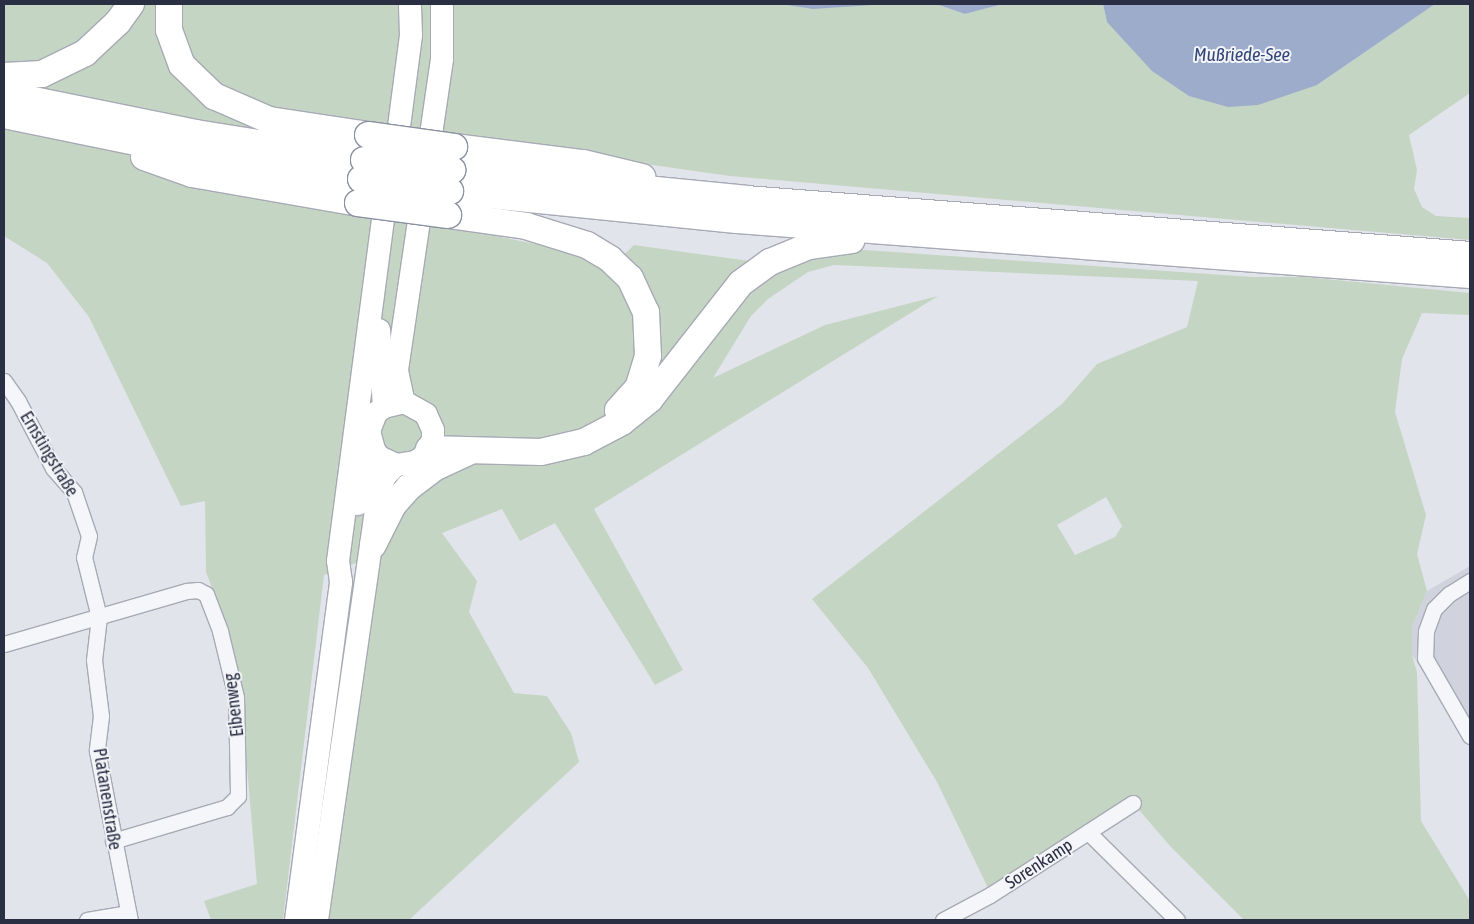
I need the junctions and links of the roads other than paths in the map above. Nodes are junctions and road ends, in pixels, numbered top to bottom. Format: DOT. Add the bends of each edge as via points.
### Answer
graph roads {
  1 [pos="131,4"];
  2 [pos="169,4"];
  3 [pos="410,4"];
  4 [pos="442,4"];
  5 [pos="4,76"];
  6 [pos="4,94"];
  7 [pos="4,115"];
  8 [pos="363,169"];
  9 [pos="393,177"];
  10 [pos="451,181"];
  11 [pos="942,235"];
  12 [pos="1470,255"];
  13 [pos="1470,275"];
  14 [pos="4,382"];
  15 [pos="394,404"];
  16 [pos="431,439"];
  17 [pos="374,450"];
  18 [pos="476,450"];
  19 [pos="396,465"];
  20 [pos="373,545"];
  21 [pos="1470,581"];
  22 [pos="341,582"];
  23 [pos="99,617"];
  24 [pos="4,644"];
  25 [pos="1470,736"];
  26 [pos="1133,803"];
  27 [pos="1088,832"];
  28 [pos="113,841"];
  29 [pos="129,917"];
  30 [pos="87,920"];
  31 [pos="296,920"];
  32 [pos="317,920"];
  33 [pos="943,920"];
  34 [pos="1177,920"];
  1 -- 5 [label="highway" via="85,53 42,74"];
  2 -- 8 [label="highway" via="169,30 182,64 214,96 269,120"];
  3 -- 9 [label="main road" via="411,35"];
  4 -- 15 [label="main road" via="442,59 396,370"];
  6 -- 8 [label="highway"];
  7 -- 8 [label="highway" via="204,156"];
  8 -- 10 [label="highway, bridge"];
  8 -- 10 [label="highway, bridge"];
  9 -- 15 [label="main road" via="394,194 379,332"];
  9 -- 22 [label="main road" via="386,192 338,561"];
  10 -- 11 [label="highway" via="737,220"];
  10 -- 12 [label="highway" via="583,163 746,199"];
  10 -- 16 [label="highway" via="526,226 587,245 610,260 630,278 646,312 648,356 638,388 616,413 581,433 542,444"];
  11 -- 13 [label="highway"];
  11 -- 18 [label="highway" via="927,244 848,240 809,246 770,262 741,283 650,398 622,422 584,442 541,452"];
  14 -- 23 [label="street, Ernstingstraße" via="18,401 53,468 74,492 88,536 84,557"];
  15 -- 16 [label="main road" via="420,408"];
  15 -- 17 [label="main road" via="371,422 370,441"];
  16 -- 18 [label="highway"];
  16 -- 19 [label="main road" via="415,462"];
  17 -- 19 [label="main road"];
  17 -- 22 [label="main road" via="360,490 350,565"];
  18 -- 20 [label="highway" via="434,468 409,487 393,505"];
  19 -- 20 [label="main road" via="385,476 379,491"];
  20 -- 32 [label="main road" via="355,646"];
  21 -- 25 [label="street" via="1449,594 1434,609 1426,631 1425,658"];
  22 -- 31 [label="main road"];
  23 -- 24 [label="street"];
  23 -- 28 [label="street, Platanenstraße" via="94,660 101,716 97,751"];
  23 -- 28 [label="street, Eibenweg" via="187,591 198,590 206,594 220,631 236,697 240,787 234,802 227,807"];
  26 -- 27 [label="street, Sorenkamp"];
  27 -- 33 [label="street, Sorenkamp" via="990,895"];
  27 -- 34 [label="street"];
  28 -- 29 [label="street, Platanenstraße"];
  29 -- 30 [label="street"];
}
